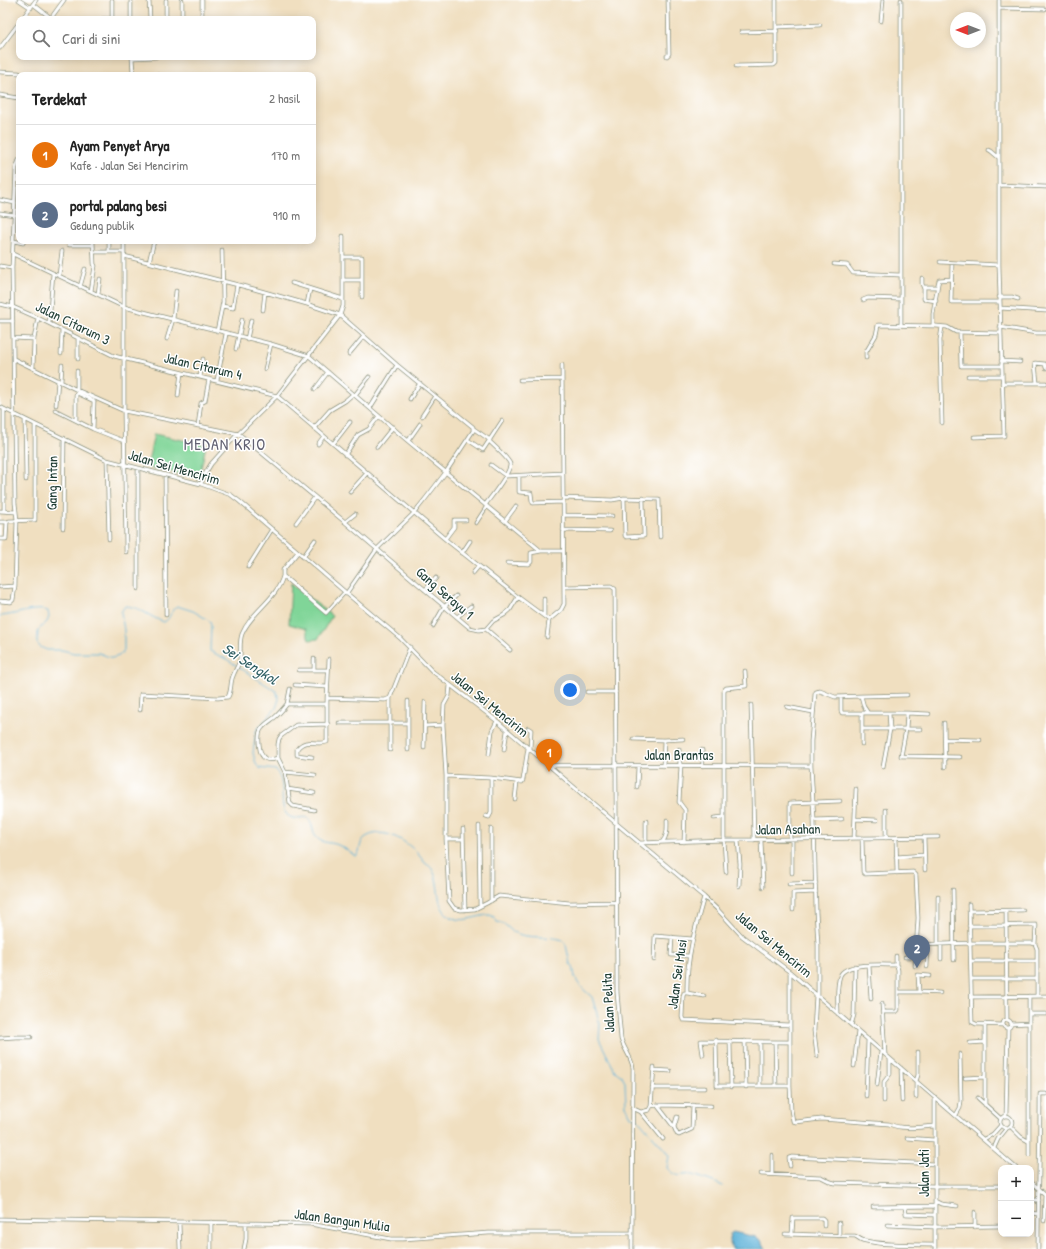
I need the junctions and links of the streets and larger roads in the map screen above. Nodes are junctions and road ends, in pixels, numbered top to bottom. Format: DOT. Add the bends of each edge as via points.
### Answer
graph roads {
  1 [pos="19,0"];
  2 [pos="36,0"];
  3 [pos="64,0"];
  4 [pos="112,0"];
  5 [pos="131,0"];
  6 [pos="149,0"];
  7 [pos="166,0"];
  8 [pos="182,0"];
  9 [pos="202,0"];
  10 [pos="668,0"];
  11 [pos="776,0"];
  12 [pos="883,0"];
  13 [pos="901,0"];
  14 [pos="1000,0"];
  15 [pos="32,6"];
  16 [pos="1000,8"];
  17 [pos="1045,9"];
  18 [pos="24,16"];
  19 [pos="47,16"];
  20 [pos="53,16"];
  21 [pos="112,16"];
  22 [pos="131,16"];
  23 [pos="150,16"];
  24 [pos="166,16"];
  25 [pos="182,16"];
  26 [pos="202,16"];
  27 [pos="881,21"];
  28 [pos="820,25"];
  29 [pos="16,27"];
  30 [pos="777,29"];
  31 [pos="741,32"];
  32 [pos="0,48"];
  33 [pos="667,56"];
  34 [pos="132,60"];
  35 [pos="736,66"];
  36 [pos="0,72"];
  37 [pos="19,72"];
  38 [pos="133,72"];
  39 [pos="0,95"];
  40 [pos="16,98"];
  41 [pos="989,150"];
  42 [pos="998,157"];
  43 [pos="999,185"];
  44 [pos="1046,187"];
  45 [pos="16,192"];
  46 [pos="0,200"];
  47 [pos="15,203"];
  48 [pos="0,213"];
  49 [pos="15,217"];
  50 [pos="343,236"];
  51 [pos="14,241"];
  52 [pos="69,244"];
  53 [pos="81,244"];
  54 [pos="93,244"];
  55 [pos="109,244"];
  56 [pos="124,244"];
  57 [pos="153,244"];
  58 [pos="222,250"];
  59 [pos="62,251"];
  60 [pos="94,252"];
  61 [pos="109,252"];
  62 [pos="124,252"];
  63 [pos="13,254"];
  64 [pos="124,256"];
  65 [pos="343,257"];
  66 [pos="149,262"];
  67 [pos="940,262"];
  68 [pos="952,263"];
  69 [pos="834,264"];
  70 [pos="999,265"];
  71 [pos="0,266"];
  72 [pos="12,268"];
  73 [pos="85,269"];
  74 [pos="53,273"];
  75 [pos="900,275"];
  76 [pos="59,276"];
  77 [pos="922,278"];
  78 [pos="100,279"];
  79 [pos="951,279"];
  80 [pos="343,280"];
  81 [pos="362,280"];
  82 [pos="223,282"];
  83 [pos="292,283"];
  84 [pos="237,285"];
  85 [pos="80,287"];
  86 [pos="924,287"];
  87 [pos="937,287"];
  88 [pos="310,289"];
  89 [pos="91,291"];
  90 [pos="176,291"];
  91 [pos="265,292"];
  92 [pos="98,294"];
  93 [pos="999,296"];
  94 [pos="362,297"];
  95 [pos="343,299"];
  96 [pos="900,299"];
  97 [pos="1018,299"];
  98 [pos="863,300"];
  99 [pos="936,300"];
  100 [pos="1000,302"];
  101 [pos="0,304"];
  102 [pos="307,304"];
  103 [pos="222,306"];
  104 [pos="13,307"];
  105 [pos="124,307"];
  106 [pos="1000,308"];
  107 [pos="263,310"];
  108 [pos="1046,311"];
  109 [pos="340,314"];
  110 [pos="38,318"];
  111 [pos="173,319"];
  112 [pos="242,320"];
  113 [pos="251,320"];
  114 [pos="0,321"];
  115 [pos="13,321"];
  116 [pos="49,323"];
  117 [pos="901,325"];
  118 [pos="933,326"];
  119 [pos="942,327"];
  120 [pos="1000,327"];
  121 [pos="62,330"];
  122 [pos="217,331"];
  123 [pos="960,332"];
  124 [pos="1000,333"];
  125 [pos="226,334"];
  126 [pos="1046,334"];
  127 [pos="238,336"];
  128 [pos="364,336"];
  129 [pos="14,338"];
  130 [pos="34,338"];
  131 [pos="78,338"];
  132 [pos="167,339"];
  133 [pos="247,339"];
  134 [pos="271,344"];
  135 [pos="236,349"];
  136 [pos="61,354"];
  137 [pos="350,354"];
  138 [pos="309,356"];
  139 [pos="124,358"];
  140 [pos="866,358"];
  141 [pos="14,359"];
  142 [pos="78,359"];
  143 [pos="203,359"];
  144 [pos="1001,361"];
  145 [pos="1020,362"];
  146 [pos="62,365"];
  147 [pos="397,365"];
  148 [pos="562,365"];
  149 [pos="1001,366"];
  150 [pos="33,368"];
  151 [pos="1046,368"];
  152 [pos="265,369"];
  153 [pos="77,371"];
  154 [pos="328,372"];
  155 [pos="181,373"];
  156 [pos="968,376"];
  157 [pos="1002,376"];
  158 [pos="200,377"];
  159 [pos="369,377"];
  160 [pos="209,379"];
  161 [pos="217,380"];
  162 [pos="520,380"];
  163 [pos="562,380"];
  164 [pos="60,381"];
  165 [pos="420,383"];
  166 [pos="1002,383"];
  167 [pos="1037,383"];
  168 [pos="1046,383"];
  169 [pos="315,389"];
  170 [pos="77,390"];
  171 [pos="354,395"];
  172 [pos="178,396"];
  173 [pos="277,396"];
  174 [pos="435,396"];
  175 [pos="410,399"];
  176 [pos="56,405"];
  177 [pos="0,407"];
  178 [pos="370,408"];
  179 [pos="4,410"];
  180 [pos="54,410"];
  181 [pos="124,411"];
  182 [pos="14,414"];
  183 [pos="379,416"];
  184 [pos="422,416"];
  185 [pos="25,420"];
  186 [pos="76,420"];
  187 [pos="502,421"];
  188 [pos="350,422"];
  189 [pos="942,423"];
  190 [pos="420,424"];
  191 [pos="35,425"];
  192 [pos="198,426"];
  193 [pos="314,428"];
  194 [pos="393,428"];
  195 [pos="93,429"];
  196 [pos="474,429"];
  197 [pos="239,434"];
  198 [pos="324,436"];
  199 [pos="974,437"];
  200 [pos="64,438"];
  201 [pos="468,440"];
  202 [pos="124,441"];
  203 [pos="408,441"];
  204 [pos="489,441"];
  205 [pos="318,444"];
  206 [pos="333,444"];
  207 [pos="377,447"];
  208 [pos="346,455"];
  209 [pos="107,460"];
  210 [pos="125,465"];
  211 [pos="491,465"];
  212 [pos="138,468"];
  213 [pos="446,472"];
  214 [pos="367,473"];
  215 [pos="563,473"];
  216 [pos="166,475"];
  217 [pos="506,476"];
  218 [pos="519,476"];
  219 [pos="26,480"];
  220 [pos="201,484"];
  221 [pos="350,492"];
  222 [pos="315,497"];
  223 [pos="624,498"];
  224 [pos="643,498"];
  225 [pos="563,500"];
  226 [pos="486,505"];
  227 [pos="516,506"];
  228 [pos="0,511"];
  229 [pos="4,511"];
  230 [pos="16,512"];
  231 [pos="414,513"];
  232 [pos="355,514"];
  233 [pos="563,515"];
  234 [pos="612,516"];
  235 [pos="17,520"];
  236 [pos="466,520"];
  237 [pos="505,521"];
  238 [pos="0,522"];
  239 [pos="7,522"];
  240 [pos="345,522"];
  241 [pos="296,523"];
  242 [pos="476,523"];
  243 [pos="63,528"];
  244 [pos="272,529"];
  245 [pos="564,530"];
  246 [pos="610,531"];
  247 [pos="660,537"];
  248 [pos="0,539"];
  249 [pos="109,539"];
  250 [pos="445,539"];
  251 [pos="315,540"];
  252 [pos="470,541"];
  253 [pos="376,549"];
  254 [pos="541,551"];
  255 [pos="563,551"];
  256 [pos="126,552"];
  257 [pos="298,552"];
  258 [pos="462,553"];
  259 [pos="303,557"];
  260 [pos="507,563"];
  261 [pos="479,566"];
  262 [pos="248,567"];
  263 [pos="473,573"];
  264 [pos="283,576"];
  265 [pos="436,578"];
  266 [pos="15,586"];
  267 [pos="0,587"];
  268 [pos="564,587"];
  269 [pos="138,589"];
  270 [pos="425,590"];
  271 [pos="346,593"];
  272 [pos="456,596"];
  273 [pos="518,597"];
  274 [pos="544,599"];
  275 [pos="0,602"];
  276 [pos="444,606"];
  277 [pos="471,606"];
  278 [pos="166,615"];
  279 [pos="544,616"];
  280 [pos="457,617"];
  281 [pos="549,620"];
  282 [pos="433,626"];
  283 [pos="486,629"];
  284 [pos="547,638"];
  285 [pos="410,647"];
  286 [pos="510,650"];
  287 [pos="314,659"];
  288 [pos="329,659"];
  289 [pos="299,670"];
  290 [pos="314,670"];
  291 [pos="328,670"];
  292 [pos="745,671"];
  293 [pos="294,685"];
  294 [pos="450,685"];
  295 [pos="327,687"];
  296 [pos="290,689"];
  297 [pos="587,692"];
  298 [pos="616,692"];
  299 [pos="907,695"];
  300 [pos="861,696"];
  301 [pos="841,697"];
  302 [pos="327,698"];
  303 [pos="390,698"];
  304 [pos="408,701"];
  305 [pos="425,702"];
  306 [pos="287,704"];
  307 [pos="327,704"];
  308 [pos="751,705"];
  309 [pos="787,707"];
  310 [pos="140,710"];
  311 [pos="813,712"];
  312 [pos="862,713"];
  313 [pos="868,713"];
  314 [pos="889,713"];
  315 [pos="907,713"];
  316 [pos="929,714"];
  317 [pos="496,721"];
  318 [pos="339,723"];
  319 [pos="390,723"];
  320 [pos="408,723"];
  321 [pos="944,723"];
  322 [pos="328,724"];
  323 [pos="443,725"];
  324 [pos="425,726"];
  325 [pos="528,728"];
  326 [pos="862,729"];
  327 [pos="890,729"];
  328 [pos="906,729"];
  329 [pos="921,729"];
  330 [pos="507,731"];
  331 [pos="633,739"];
  332 [pos="683,739"];
  333 [pos="664,740"];
  334 [pos="944,740"];
  335 [pos="980,740"];
  336 [pos="862,744"];
  337 [pos="424,748"];
  338 [pos="529,749"];
  339 [pos="679,749"];
  340 [pos="390,750"];
  341 [pos="408,750"];
  342 [pos="504,750"];
  343 [pos="702,750"];
  344 [pos="489,754"];
  345 [pos="945,756"];
  346 [pos="312,757"];
  347 [pos="960,757"];
  348 [pos="278,758"];
  349 [pos="548,765"];
  350 [pos="616,765"];
  351 [pos="680,765"];
  352 [pos="638,766"];
  353 [pos="663,766"];
  354 [pos="703,766"];
  355 [pos="724,766"];
  356 [pos="752,766"];
  357 [pos="811,766"];
  358 [pos="882,767"];
  359 [pos="945,767"];
  360 [pos="285,772"];
  361 [pos="315,775"];
  362 [pos="446,776"];
  363 [pos="490,778"];
  364 [pos="517,782"];
  365 [pos="637,787"];
  366 [pos="856,789"];
  367 [pos="287,790"];
  368 [pos="314,792"];
  369 [pos="515,798"];
  370 [pos="840,801"];
  371 [pos="813,802"];
  372 [pos="314,810"];
  373 [pos="886,810"];
  374 [pos="486,816"];
  375 [pos="714,818"];
  376 [pos="724,818"];
  377 [pos="842,819"];
  378 [pos="855,819"];
  379 [pos="667,820"];
  380 [pos="814,820"];
  381 [pos="878,820"];
  382 [pos="646,821"];
  383 [pos="617,824"];
  384 [pos="479,826"];
  385 [pos="463,829"];
  386 [pos="491,829"];
  387 [pos="924,837"];
  388 [pos="938,837"];
  389 [pos="854,838"];
  390 [pos="862,838"];
  391 [pos="886,838"];
  392 [pos="896,838"];
  393 [pos="446,839"];
  394 [pos="463,839"];
  395 [pos="814,839"];
  396 [pos="724,840"];
  397 [pos="738,840"];
  398 [pos="754,840"];
  399 [pos="761,840"];
  400 [pos="791,840"];
  401 [pos="646,842"];
  402 [pos="662,842"];
  403 [pos="684,842"];
  404 [pos="640,843"];
  405 [pos="924,856"];
  406 [pos="896,857"];
  407 [pos="925,870"];
  408 [pos="726,872"];
  409 [pos="792,873"];
  410 [pos="897,873"];
  411 [pos="816,883"];
  412 [pos="789,884"];
  413 [pos="739,886"];
  414 [pos="762,887"];
  415 [pos="953,890"];
  416 [pos="816,892"];
  417 [pos="938,896"];
  418 [pos="704,897"];
  419 [pos="491,901"];
  420 [pos="617,902"];
  421 [pos="969,904"];
  422 [pos="480,906"];
  423 [pos="464,910"];
  424 [pos="793,910"];
  425 [pos="1023,910"];
  426 [pos="969,911"];
  427 [pos="1006,911"];
  428 [pos="1006,925"];
  429 [pos="969,926"];
  430 [pos="672,937"];
  431 [pos="693,939"];
  432 [pos="970,943"];
  433 [pos="1006,943"];
  434 [pos="928,944"];
  435 [pos="940,944"];
  436 [pos="954,944"];
  437 [pos="1035,944"];
  438 [pos="916,945"];
  439 [pos="689,956"];
  440 [pos="896,956"];
  441 [pos="915,957"];
  442 [pos="904,958"];
  443 [pos="941,959"];
  444 [pos="654,960"];
  445 [pos="954,960"];
  446 [pos="1006,961"];
  447 [pos="1037,961"];
  448 [pos="971,962"];
  449 [pos="896,965"];
  450 [pos="855,966"];
  451 [pos="869,966"];
  452 [pos="915,966"];
  453 [pos="927,967"];
  454 [pos="790,972"];
  455 [pos="930,976"];
  456 [pos="1006,978"];
  457 [pos="972,979"];
  458 [pos="1037,979"];
  459 [pos="898,992"];
  460 [pos="919,992"];
  461 [pos="688,993"];
  462 [pos="940,993"];
  463 [pos="817,995"];
  464 [pos="704,996"];
  465 [pos="1029,996"];
  466 [pos="1037,996"];
  467 [pos="1046,996"];
  468 [pos="972,997"];
  469 [pos="1006,997"];
  470 [pos="871,999"];
  471 [pos="882,1004"];
  472 [pos="882,1012"];
  473 [pos="838,1014"];
  474 [pos="1029,1014"];
  475 [pos="1046,1014"];
  476 [pos="1007,1020"];
  477 [pos="1029,1023"];
  478 [pos="985,1024"];
  479 [pos="1002,1024"];
  480 [pos="1011,1024"];
  481 [pos="790,1025"];
  482 [pos="851,1025"];
  483 [pos="1008,1028"];
  484 [pos="858,1031"];
  485 [pos="31,1037"];
  486 [pos="0,1038"];
  487 [pos="868,1039"];
  488 [pos="716,1040"];
  489 [pos="730,1041"];
  490 [pos="745,1041"];
  491 [pos="760,1042"];
  492 [pos="790,1042"];
  493 [pos="985,1042"];
  494 [pos="775,1043"];
  495 [pos="970,1043"];
  496 [pos="881,1051"];
  497 [pos="918,1052"];
  498 [pos="885,1054"];
  499 [pos="960,1054"];
  500 [pos="703,1055"];
  501 [pos="816,1056"];
  502 [pos="890,1059"];
  503 [pos="854,1066"];
  504 [pos="901,1068"];
  505 [pos="670,1071"];
  506 [pos="985,1077"];
  507 [pos="964,1078"];
  508 [pos="916,1081"];
  509 [pos="877,1085"];
  510 [pos="746,1086"];
  511 [pos="760,1086"];
  512 [pos="776,1086"];
  513 [pos="790,1086"];
  514 [pos="731,1087"];
  515 [pos="652,1088"];
  516 [pos="705,1088"];
  517 [pos="1046,1094"];
  518 [pos="866,1096"];
  519 [pos="916,1097"];
  520 [pos="934,1098"];
  521 [pos="978,1098"];
  522 [pos="884,1101"];
  523 [pos="902,1101"];
  524 [pos="657,1105"];
  525 [pos="693,1105"];
  526 [pos="985,1105"];
  527 [pos="651,1106"];
  528 [pos="711,1106"];
  529 [pos="632,1108"];
  530 [pos="641,1112"];
  531 [pos="956,1115"];
  532 [pos="1006,1116"];
  533 [pos="677,1117"];
  534 [pos="1001,1119"];
  535 [pos="1001,1125"];
  536 [pos="934,1126"];
  537 [pos="674,1127"];
  538 [pos="1009,1127"];
  539 [pos="993,1134"];
  540 [pos="907,1138"];
  541 [pos="663,1139"];
  542 [pos="984,1139"];
  543 [pos="998,1139"];
  544 [pos="934,1140"];
  545 [pos="1028,1141"];
  546 [pos="994,1148"];
  547 [pos="772,1155"];
  548 [pos="1029,1155"];
  549 [pos="935,1164"];
  550 [pos="1013,1165"];
  551 [pos="790,1166"];
  552 [pos="761,1174"];
  553 [pos="772,1174"];
  554 [pos="1034,1185"];
  555 [pos="935,1186"];
  556 [pos="998,1186"];
  557 [pos="1034,1187"];
  558 [pos="1038,1188"];
  559 [pos="1046,1194"];
  560 [pos="1034,1200"];
  561 [pos="1039,1200"];
  562 [pos="935,1201"];
  563 [pos="935,1206"];
  564 [pos="957,1206"];
  565 [pos="873,1207"];
  566 [pos="905,1207"];
  567 [pos="975,1212"];
  568 [pos="1034,1213"];
  569 [pos="1038,1214"];
  570 [pos="935,1215"];
  571 [pos="0,1219"];
  572 [pos="1044,1221"];
  573 [pos="179,1222"];
  574 [pos="210,1222"];
  575 [pos="246,1223"];
  576 [pos="840,1223"];
  577 [pos="888,1225"];
  578 [pos="824,1226"];
  579 [pos="998,1226"];
  580 [pos="935,1227"];
  581 [pos="975,1227"];
  582 [pos="632,1233"];
  583 [pos="785,1234"];
  584 [pos="792,1234"];
  585 [pos="839,1236"];
  586 [pos="935,1245"];
  587 [pos="180,1249"];
  588 [pos="211,1249"];
  589 [pos="244,1249"];
  590 [pos="632,1249"];
  591 [pos="935,1249"];
  592 [pos="1038,1249"];
  1 -- 15 [label="street"];
  2 -- 15 [label="street"];
  3 -- 20 [label="street"];
  4 -- 21 [label="street"];
  5 -- 22 [label="street"];
  6 -- 23 [label="street"];
  7 -- 24 [label="street"];
  8 -- 25 [label="street"];
  9 -- 26 [label="street"];
  10 -- 33 [label="street"];
  11 -- 30 [label="street"];
  12 -- 27 [label="street"];
  13 -- 75 [label="street"];
  14 -- 16 [label="street"];
  15 -- 18 [label="street"];
  15 -- 19 [label="street"];
  16 -- 17 [label="street"];
  16 -- 42 [label="street"];
  28 -- 30 [label="street"];
  29 -- 32 [label="street"];
  30 -- 31 [label="street"];
  30 -- 35 [label="street" via="775,64"];
  34 -- 38 [label="street"];
  36 -- 37 [label="street"];
  39 -- 40 [label="street"];
  41 -- 42 [label="street"];
  42 -- 43 [label="street"];
  43 -- 44 [label="street"];
  43 -- 70 [label="street"];
  45 -- 47 [label="street"];
  46 -- 47 [label="street"];
  47 -- 49 [label="street"];
  48 -- 49 [label="street"];
  49 -- 51 [label="street"];
  50 -- 65 [label="street"];
  51 -- 63 [label="street"];
  52 -- 53 [label="street"];
  54 -- 60 [label="street"];
  55 -- 61 [label="street"];
  56 -- 62 [label="street"];
  57 -- 66 [label="street"];
  58 -- 82 [label="street"];
  59 -- 76 [label="street"];
  60 -- 61 [label="street"];
  60 -- 89 [label="street" via="95,268"];
  61 -- 62 [label="street"];
  62 -- 64 [label="street"];
  63 -- 72 [label="street"];
  63 -- 74 [label="street"];
  64 -- 66 [label="street"];
  64 -- 105 [label="street"];
  65 -- 80 [label="street"];
  65 -- 81 [label="street" via="362,257"];
  66 -- 82 [label="street"];
  67 -- 68 [label="street"];
  68 -- 70 [label="street"];
  68 -- 79 [label="street"];
  69 -- 75 [label="street" via="847,266 856,273"];
  70 -- 93 [label="street"];
  71 -- 72 [label="street"];
  72 -- 104 [label="street"];
  73 -- 85 [label="street"];
  74 -- 76 [label="street"];
  74 -- 116 [label="street"];
  75 -- 96 [label="street"];
  76 -- 85 [label="street"];
  77 -- 86 [label="street"];
  78 -- 92 [label="street"];
  79 -- 87 [label="street" via="939,280"];
  79 -- 100 [label="street" via="952,303"];
  80 -- 81 [label="street"];
  80 -- 95 [label="street"];
  81 -- 94 [label="street"];
  82 -- 84 [label="street"];
  82 -- 103 [label="street"];
  83 -- 88 [label="street"];
  84 -- 91 [label="street"];
  84 -- 103 [label="street" via="232,308"];
  85 -- 89 [label="street"];
  86 -- 87 [label="street"];
  86 -- 99 [label="street" via="924,299"];
  87 -- 99 [label="street"];
  88 -- 95 [label="street"];
  88 -- 102 [label="street"];
  89 -- 92 [label="street"];
  90 -- 111 [label="street"];
  91 -- 102 [label="street"];
  91 -- 107 [label="street"];
  92 -- 105 [label="street"];
  93 -- 97 [label="street"];
  93 -- 100 [label="street"];
  95 -- 109 [label="street"];
  96 -- 98 [label="street"];
  96 -- 117 [label="street"];
  99 -- 118 [label="street"];
  100 -- 106 [label="street"];
  101 -- 104 [label="street, Jalan Citarum 3"];
  102 -- 109 [label="street"];
  103 -- 122 [label="street"];
  104 -- 110 [label="street, Jalan Citarum 3"];
  104 -- 115 [label="street"];
  105 -- 111 [label="street"];
  105 -- 139 [label="street"];
  106 -- 108 [label="street"];
  106 -- 120 [label="street"];
  109 -- 128 [label="street"];
  109 -- 138 [label="street"];
  110 -- 116 [label="street, Jalan Citarum 3"];
  110 -- 130 [label="street"];
  111 -- 122 [label="street"];
  111 -- 132 [label="street"];
  112 -- 127 [label="street"];
  113 -- 133 [label="street"];
  114 -- 115 [label="street"];
  115 -- 129 [label="street"];
  116 -- 121 [label="street, Jalan Citarum 3"];
  117 -- 118 [label="street"];
  117 -- 140 [label="street" via="877,325 876,335 866,352"];
  118 -- 119 [label="street"];
  119 -- 123 [label="street"];
  119 -- 189 [label="street"];
  120 -- 124 [label="street"];
  120 -- 126 [label="street"];
  121 -- 131 [label="street, Jalan Citarum 3"];
  121 -- 136 [label="street"];
  122 -- 125 [label="street"];
  123 -- 124 [label="street"];
  123 -- 149 [label="street" via="960,366"];
  124 -- 144 [label="street"];
  125 -- 127 [label="street"];
  125 -- 161 [label="street"];
  127 -- 133 [label="street"];
  127 -- 135 [label="street"];
  128 -- 137 [label="street"];
  128 -- 147 [label="street"];
  129 -- 130 [label="street"];
  129 -- 141 [label="street"];
  130 -- 150 [label="street"];
  131 -- 139 [label="street, Jalan Citarum 3" via="114,356"];
  131 -- 142 [label="street"];
  133 -- 134 [label="street"];
  134 -- 138 [label="street"];
  134 -- 152 [label="street"];
  138 -- 154 [label="street"];
  138 -- 173 [label="street"];
  139 -- 155 [label="street, Jalan Citarum 4"];
  139 -- 181 [label="street"];
  141 -- 150 [label="street"];
  141 -- 182 [label="street"];
  143 -- 158 [label="street"];
  144 -- 145 [label="street"];
  144 -- 149 [label="street"];
  146 -- 164 [label="street"];
  147 -- 165 [label="street"];
  147 -- 178 [label="street"];
  148 -- 163 [label="street"];
  149 -- 157 [label="street"];
  150 -- 164 [label="street"];
  151 -- 167 [label="street" via="1044,364 1035,362"];
  153 -- 170 [label="street"];
  154 -- 169 [label="street"];
  154 -- 171 [label="street"];
  155 -- 158 [label="street, Jalan Citarum 4"];
  155 -- 172 [label="street"];
  156 -- 157 [label="street"];
  157 -- 166 [label="street"];
  158 -- 160 [label="street, Jalan Citarum 4"];
  159 -- 171 [label="street"];
  160 -- 161 [label="street, Jalan Citarum 4"];
  160 -- 192 [label="street" via="205,401 201,403"];
  161 -- 173 [label="street, Jalan Citarum 4"];
  162 -- 163 [label="street"];
  163 -- 215 [label="street"];
  164 -- 170 [label="street"];
  164 -- 176 [label="street"];
  165 -- 174 [label="street"];
  165 -- 175 [label="street"];
  166 -- 167 [label="street"];
  166 -- 199 [label="street" via="1004,436"];
  167 -- 168 [label="street"];
  170 -- 181 [label="street"];
  171 -- 178 [label="street"];
  171 -- 193 [label="street" via="330,410"];
  173 -- 193 [label="street"];
  173 -- 197 [label="street"];
  174 -- 184 [label="street"];
  174 -- 196 [label="street"];
  177 -- 179 [label="street, Jalan Sei Mencirim"];
  178 -- 183 [label="street"];
  179 -- 182 [label="street, Jalan Sei Mencirim"];
  179 -- 229 [label="street"];
  180 -- 186 [label="street"];
  181 -- 192 [label="street"];
  181 -- 202 [label="street"];
  182 -- 185 [label="street, Jalan Sei Mencirim"];
  182 -- 230 [label="street"];
  183 -- 194 [label="street"];
  183 -- 208 [label="street" via="370,429 358,435"];
  185 -- 191 [label="street, Jalan Sei Mencirim"];
  185 -- 219 [label="street"];
  186 -- 195 [label="street"];
  186 -- 195 [label="street" via="77,393 94,401"];
  187 -- 204 [label="street"];
  188 -- 206 [label="street"];
  190 -- 203 [label="street"];
  191 -- 200 [label="street, Jalan Sei Mencirim"];
  191 -- 235 [label="street" via="36,520"];
  192 -- 197 [label="street"];
  193 -- 198 [label="street"];
  194 -- 203 [label="street"];
  194 -- 207 [label="street"];
  195 -- 202 [label="street"];
  196 -- 201 [label="street"];
  196 -- 204 [label="street"];
  197 -- 220 [label="street" via="211,464"];
  197 -- 222 [label="street, Gang Serayu 1"];
  198 -- 205 [label="street"];
  198 -- 206 [label="street"];
  200 -- 209 [label="street, Jalan Sei Mencirim"];
  200 -- 243 [label="street, Gang Intan"];
  201 -- 204 [label="street" via="483,450"];
  201 -- 213 [label="street"];
  202 -- 210 [label="street"];
  203 -- 213 [label="street"];
  204 -- 217 [label="street" via="510,464"];
  206 -- 208 [label="street"];
  208 -- 214 [label="street"];
  209 -- 210 [label="street, Jalan Sei Mencirim"];
  209 -- 249 [label="street"];
  210 -- 212 [label="street, Jalan Sei Mencirim"];
  210 -- 256 [label="street"];
  211 -- 217 [label="street"];
  212 -- 216 [label="street, Jalan Sei Mencirim"];
  212 -- 269 [label="street"];
  213 -- 226 [label="street"];
  213 -- 231 [label="street"];
  214 -- 221 [label="street"];
  214 -- 231 [label="street"];
  215 -- 218 [label="street"];
  215 -- 225 [label="street"];
  216 -- 220 [label="street, Jalan Sei Mencirim"];
  216 -- 278 [label="street"];
  217 -- 218 [label="street"];
  217 -- 226 [label="street"];
  218 -- 225 [label="street" via="519,492 531,493 533,503"];
  220 -- 244 [label="street, Jalan Sei Mencirim" via="231,495"];
  222 -- 240 [label="street, Gang Serayu 1"];
  222 -- 241 [label="street"];
  223 -- 224 [label="street"];
  223 -- 224 [label="street" via="626,537 644,536"];
  223 -- 225 [label="street"];
  224 -- 247 [label="street" via="660,500"];
  225 -- 233 [label="street"];
  226 -- 237 [label="street"];
  226 -- 242 [label="street"];
  227 -- 237 [label="street"];
  228 -- 229 [label="street"];
  229 -- 230 [label="street"];
  230 -- 235 [label="street"];
  231 -- 250 [label="street"];
  231 -- 253 [label="street"];
  232 -- 240 [label="street"];
  233 -- 234 [label="street"];
  233 -- 245 [label="street"];
  235 -- 239 [label="street"];
  235 -- 266 [label="street"];
  236 -- 250 [label="street" via="454,520 454,527"];
  237 -- 254 [label="street"];
  238 -- 239 [label="street"];
  239 -- 248 [label="street" via="6,539"];
  240 -- 253 [label="street, Gang Serayu 1"];
  244 -- 257 [label="street, Jalan Sei Mencirim"];
  244 -- 262 [label="street"];
  245 -- 246 [label="street"];
  245 -- 255 [label="street"];
  250 -- 258 [label="street"];
  251 -- 259 [label="street"];
  252 -- 258 [label="street"];
  253 -- 270 [label="street, Gang Serayu 1"];
  253 -- 271 [label="street"];
  254 -- 255 [label="street"];
  254 -- 260 [label="street" via="531,553 529,564"];
  255 -- 268 [label="street"];
  257 -- 259 [label="street, Jalan Sei Mencirim"];
  257 -- 264 [label="street" via="282,570"];
  258 -- 261 [label="street"];
  259 -- 271 [label="street, Jalan Sei Mencirim"];
  261 -- 263 [label="street"];
  261 -- 273 [label="street"];
  264 -- 271 [label="street" via="326,613"];
  264 -- 310 [label="street" via="242,635 230,695 218,698 141,694"];
  265 -- 270 [label="street"];
  266 -- 267 [label="street"];
  266 -- 275 [label="street" via="13,601"];
  268 -- 281 [label="street" via="563,607"];
  268 -- 298 [label="street, Jalan Pelita" via="611,586 615,589"];
  270 -- 276 [label="street, Gang Serayu 1"];
  271 -- 285 [label="street, Jalan Sei Mencirim"];
  272 -- 276 [label="street"];
  273 -- 279 [label="street"];
  273 -- 283 [label="street, Gang Serayu 1" via="510,610"];
  274 -- 279 [label="street"];
  276 -- 280 [label="street, Gang Serayu 1"];
  276 -- 282 [label="street"];
  277 -- 280 [label="street"];
  279 -- 281 [label="street"];
  280 -- 283 [label="street, Gang Serayu 1" via="470,628"];
  281 -- 284 [label="street"];
  283 -- 286 [label="street"];
  285 -- 294 [label="street, Jalan Sei Mencirim" via="432,671"];
  285 -- 303 [label="street"];
  287 -- 290 [label="street"];
  288 -- 291 [label="street"];
  289 -- 290 [label="street"];
  290 -- 291 [label="street"];
  291 -- 295 [label="street"];
  292 -- 355 [label="street" via="746,686 724,690"];
  293 -- 295 [label="street"];
  294 -- 317 [label="street, Jalan Sei Mencirim"];
  294 -- 323 [label="street" via="449,696 444,705"];
  295 -- 302 [label="street"];
  296 -- 306 [label="street"];
  297 -- 298 [label="street"];
  298 -- 350 [label="street, Jalan Pelita"];
  299 -- 300 [label="street"];
  300 -- 301 [label="street"];
  300 -- 313 [label="street"];
  301 -- 311 [label="street" via="816,692"];
  301 -- 312 [label="street" via="842,713"];
  302 -- 303 [label="street"];
  302 -- 307 [label="street"];
  303 -- 319 [label="street"];
  304 -- 320 [label="street"];
  305 -- 324 [label="street"];
  306 -- 307 [label="street"];
  306 -- 348 [label="street" via="261,728 260,732 260,753 268,760"];
  307 -- 322 [label="street"];
  308 -- 356 [label="street"];
  309 -- 311 [label="street"];
  311 -- 357 [label="street"];
  312 -- 313 [label="street"];
  312 -- 326 [label="street"];
  313 -- 314 [label="street"];
  314 -- 315 [label="street"];
  314 -- 327 [label="street"];
  315 -- 316 [label="street"];
  315 -- 328 [label="street"];
  317 -- 330 [label="street, Jalan Sei Mencirim"];
  317 -- 344 [label="street"];
  318 -- 319 [label="street"];
  319 -- 320 [label="street"];
  319 -- 340 [label="street"];
  320 -- 341 [label="street"];
  321 -- 334 [label="street"];
  322 -- 346 [label="street" via="327,742 305,742 297,749 297,756"];
  322 -- 348 [label="street" via="294,726 279,739"];
  323 -- 324 [label="street"];
  323 -- 362 [label="street"];
  324 -- 337 [label="street"];
  325 -- 338 [label="street" via="531,730"];
  326 -- 327 [label="street"];
  326 -- 336 [label="street"];
  327 -- 328 [label="street"];
  327 -- 358 [label="street"];
  328 -- 329 [label="street"];
  328 -- 345 [label="street" via="901,756"];
  330 -- 338 [label="street, Jalan Sei Mencirim"];
  330 -- 342 [label="street"];
  331 -- 333 [label="street"];
  332 -- 333 [label="street"];
  333 -- 353 [label="street"];
  334 -- 335 [label="street"];
  334 -- 345 [label="street"];
  338 -- 349 [label="street, Jalan Sei Mencirim"];
  338 -- 364 [label="street" via="523,781"];
  339 -- 351 [label="street"];
  343 -- 354 [label="street"];
  345 -- 347 [label="street"];
  345 -- 359 [label="street"];
  348 -- 360 [label="street"];
  349 -- 350 [label="street, Jalan Brantas"];
  349 -- 383 [label="street, Jalan Sei Mencirim"];
  350 -- 352 [label="street, Jalan Brantas"];
  350 -- 383 [label="street, Jalan Pelita"];
  351 -- 353 [label="street, Jalan Brantas"];
  351 -- 354 [label="street, Jalan Brantas"];
  351 -- 403 [label="street" via="679,802 685,810"];
  352 -- 353 [label="street, Jalan Brantas"];
  352 -- 365 [label="street"];
  354 -- 355 [label="street, Jalan Brantas"];
  355 -- 356 [label="street, Jalan Brantas"];
  355 -- 376 [label="street"];
  356 -- 357 [label="street, Jalan Brantas"];
  356 -- 398 [label="street"];
  357 -- 371 [label="street"];
  360 -- 361 [label="street"];
  360 -- 367 [label="street"];
  362 -- 363 [label="street"];
  362 -- 393 [label="street"];
  363 -- 364 [label="street"];
  363 -- 374 [label="street" via="491,813 489,817"];
  364 -- 369 [label="street"];
  366 -- 378 [label="street"];
  367 -- 368 [label="street"];
  367 -- 372 [label="street" via="291,805"];
  370 -- 371 [label="street"];
  371 -- 380 [label="street"];
  371 -- 400 [label="street" via="790,804"];
  373 -- 391 [label="street"];
  375 -- 376 [label="street"];
  376 -- 396 [label="street"];
  377 -- 380 [label="street"];
  378 -- 381 [label="street"];
  378 -- 389 [label="street"];
  379 -- 402 [label="street" via="667,831"];
  380 -- 395 [label="street"];
  382 -- 401 [label="street"];
  383 -- 404 [label="street, Jalan Sei Mencirim"];
  383 -- 420 [label="street, Jalan Pelita"];
  384 -- 422 [label="street"];
  385 -- 394 [label="street"];
  386 -- 419 [label="street"];
  387 -- 388 [label="street, Jalan Asahan"];
  387 -- 392 [label="street, Jalan Asahan"];
  387 -- 405 [label="street"];
  389 -- 390 [label="street, Jalan Asahan"];
  389 -- 395 [label="street, Jalan Asahan"];
  390 -- 391 [label="street, Jalan Asahan"];
  390 -- 410 [label="street" via="864,873"];
  391 -- 392 [label="street, Jalan Asahan"];
  392 -- 406 [label="street"];
  393 -- 394 [label="street"];
  393 -- 423 [label="street" via="449,902 454,908"];
  394 -- 423 [label="street"];
  395 -- 400 [label="street, Jalan Asahan"];
  395 -- 411 [label="street"];
  396 -- 397 [label="street, Jalan Asahan"];
  396 -- 403 [label="street, Jalan Asahan"];
  396 -- 408 [label="street"];
  397 -- 398 [label="street, Jalan Asahan"];
  397 -- 413 [label="street"];
  398 -- 399 [label="street, Jalan Asahan"];
  399 -- 400 [label="street, Jalan Asahan"];
  399 -- 414 [label="street"];
  400 -- 409 [label="street"];
  401 -- 402 [label="street, Jalan Asahan"];
  401 -- 404 [label="street, Jalan Asahan"];
  402 -- 403 [label="street, Jalan Asahan"];
  404 -- 418 [label="street, Jalan Sei Mencirim"];
  405 -- 406 [label="street"];
  405 -- 407 [label="street"];
  406 -- 410 [label="street"];
  410 -- 438 [label="street" via="913,872 916,875"];
  411 -- 412 [label="street"];
  411 -- 416 [label="street"];
  415 -- 436 [label="street"];
  416 -- 424 [label="street" via="793,893"];
  416 -- 463 [label="street"];
  417 -- 435 [label="street"];
  418 -- 431 [label="street, Jalan Sei Musi"];
  418 -- 454 [label="street, Jalan Sei Mencirim" via="742,936"];
  419 -- 420 [label="street" via="499,896 507,896 570,903"];
  419 -- 422 [label="street"];
  420 -- 529 [label="street, Jalan Pelita" via="619,1027 623,1046 633,1065"];
  421 -- 426 [label="street"];
  422 -- 423 [label="street"];
  425 -- 427 [label="street"];
  426 -- 427 [label="street"];
  426 -- 429 [label="street"];
  427 -- 428 [label="street"];
  428 -- 429 [label="street"];
  428 -- 433 [label="street"];
  428 -- 437 [label="street" via="1036,924"];
  429 -- 432 [label="street"];
  430 -- 431 [label="street"];
  430 -- 439 [label="street" via="671,955"];
  430 -- 444 [label="street" via="655,936"];
  431 -- 439 [label="street, Jalan Sei Musi"];
  432 -- 433 [label="street"];
  432 -- 436 [label="street"];
  432 -- 448 [label="street"];
  433 -- 437 [label="street"];
  433 -- 446 [label="street"];
  434 -- 435 [label="street"];
  434 -- 438 [label="street"];
  434 -- 453 [label="street"];
  435 -- 436 [label="street"];
  435 -- 443 [label="street"];
  436 -- 445 [label="street"];
  437 -- 447 [label="street"];
  438 -- 441 [label="street"];
  439 -- 461 [label="street, Jalan Sei Musi"];
  440 -- 449 [label="street"];
  441 -- 442 [label="street"];
  441 -- 452 [label="street"];
  446 -- 447 [label="street"];
  446 -- 448 [label="street"];
  446 -- 456 [label="street"];
  447 -- 458 [label="street"];
  448 -- 457 [label="street"];
  449 -- 451 [label="street"];
  449 -- 459 [label="street"];
  450 -- 451 [label="street"];
  450 -- 473 [label="street" via="845,970 840,976"];
  450 -- 482 [label="street" via="854,1015"];
  451 -- 470 [label="street"];
  454 -- 463 [label="street, Jalan Sei Mencirim"];
  454 -- 481 [label="street"];
  455 -- 460 [label="street" via="918,975"];
  456 -- 457 [label="street"];
  456 -- 458 [label="street"];
  456 -- 469 [label="street"];
  457 -- 468 [label="street"];
  458 -- 466 [label="street"];
  459 -- 460 [label="street"];
  459 -- 472 [label="street" via="897,1011"];
  460 -- 462 [label="street"];
  461 -- 464 [label="street"];
  461 -- 481 [label="street, Jalan Sei Musi" via="684,993 683,996 682,1017 685,1021"];
  463 -- 473 [label="street, Jalan Sei Mencirim"];
  463 -- 501 [label="street" via="814,1031"];
  465 -- 466 [label="street"];
  465 -- 469 [label="street"];
  465 -- 474 [label="street"];
  466 -- 467 [label="street"];
  468 -- 469 [label="street"];
  468 -- 478 [label="street" via="972,1022"];
  469 -- 476 [label="street"];
  471 -- 472 [label="street"];
  472 -- 498 [label="street"];
  473 -- 482 [label="street, Jalan Sei Mencirim"];
  474 -- 475 [label="street"];
  474 -- 477 [label="street"];
  476 -- 479 [label="street"];
  476 -- 480 [label="street"];
  477 -- 480 [label="street"];
  477 -- 545 [label="street"];
  478 -- 479 [label="street"];
  478 -- 493 [label="street"];
  479 -- 483 [label="street"];
  480 -- 483 [label="street"];
  481 -- 492 [label="street"];
  482 -- 484 [label="street, Jalan Sei Mencirim"];
  483 -- 532 [label="street"];
  484 -- 487 [label="street, Jalan Sei Mencirim"];
  484 -- 503 [label="street"];
  485 -- 486 [label="street"];
  487 -- 496 [label="street, Jalan Sei Mencirim"];
  487 -- 518 [label="street"];
  488 -- 489 [label="street"];
  488 -- 500 [label="street" via="701,1041"];
  488 -- 514 [label="street" via="717,1085"];
  489 -- 490 [label="street"];
  489 -- 514 [label="street"];
  490 -- 491 [label="street"];
  490 -- 510 [label="street"];
  491 -- 494 [label="street"];
  491 -- 511 [label="street"];
  492 -- 494 [label="street"];
  492 -- 513 [label="street"];
  493 -- 495 [label="street"];
  493 -- 506 [label="street"];
  494 -- 512 [label="street"];
  496 -- 498 [label="street, Jalan Sei Mencirim"];
  496 -- 509 [label="street"];
  497 -- 508 [label="street"];
  498 -- 502 [label="street, Jalan Sei Mencirim"];
  499 -- 531 [label="street" via="961,1101"];
  502 -- 504 [label="street, Jalan Sei Mencirim"];
  502 -- 522 [label="street"];
  504 -- 508 [label="street, Jalan Sei Mencirim"];
  504 -- 523 [label="street"];
  505 -- 515 [label="street" via="654,1069"];
  506 -- 507 [label="street"];
  506 -- 526 [label="street"];
  508 -- 519 [label="street"];
  508 -- 520 [label="street, Jalan Sei Mencirim"];
  510 -- 511 [label="street"];
  510 -- 514 [label="street"];
  511 -- 512 [label="street"];
  512 -- 513 [label="street"];
  513 -- 536 [label="street" via="794,1122 821,1119 889,1124 894,1127"];
  515 -- 516 [label="street"];
  515 -- 527 [label="street"];
  517 -- 558 [label="street" via="1040,1094"];
  520 -- 531 [label="street, Jalan Sei Mencirim"];
  520 -- 536 [label="street, Jalan Jati"];
  521 -- 526 [label="street"];
  524 -- 525 [label="street"];
  524 -- 527 [label="street"];
  524 -- 537 [label="street"];
  525 -- 528 [label="street"];
  525 -- 537 [label="street" via="692,1129 679,1135"];
  526 -- 534 [label="street"];
  527 -- 530 [label="street" via="649,1110"];
  529 -- 530 [label="street"];
  529 -- 582 [label="street, Jalan Pelita"];
  530 -- 541 [label="street"];
  531 -- 542 [label="street, Jalan Sei Mencirim"];
  532 -- 534 [label="street"];
  532 -- 538 [label="street" via="1011,1119"];
  533 -- 537 [label="street"];
  534 -- 535 [label="street"];
  535 -- 538 [label="street"];
  535 -- 539 [label="street"];
  536 -- 544 [label="street, Jalan Jati"];
  538 -- 543 [label="street"];
  538 -- 545 [label="street"];
  539 -- 542 [label="street"];
  539 -- 543 [label="street"];
  540 -- 544 [label="street"];
  542 -- 546 [label="street, Jalan Sei Mencirim"];
  543 -- 546 [label="street"];
  544 -- 549 [label="street, Jalan Jati"];
  545 -- 548 [label="street"];
  546 -- 550 [label="street, Jalan Sei Mencirim"];
  547 -- 553 [label="street"];
  549 -- 551 [label="street" via="792,1157"];
  549 -- 555 [label="street, Jalan Jati"];
  552 -- 553 [label="street"];
  553 -- 555 [label="street" via="821,1177 835,1183"];
  554 -- 558 [label="street"];
  555 -- 556 [label="street"];
  555 -- 562 [label="street, Jalan Jati"];
  557 -- 558 [label="street"];
  558 -- 559 [label="street"];
  558 -- 561 [label="street"];
  559 -- 572 [label="street"];
  560 -- 561 [label="street"];
  561 -- 569 [label="street"];
  562 -- 563 [label="street, Jalan Jati"];
  562 -- 564 [label="street"];
  563 -- 566 [label="street"];
  563 -- 570 [label="street, Jalan Jati"];
  565 -- 566 [label="street"];
  566 -- 570 [label="street" via="906,1214"];
  567 -- 581 [label="street"];
  568 -- 569 [label="street"];
  569 -- 592 [label="street"];
  570 -- 580 [label="street, Jalan Jati"];
  571 -- 573 [label="street, Jalan Bangun Mulia"];
  573 -- 574 [label="street, Jalan Bangun Mulia"];
  573 -- 587 [label="street"];
  574 -- 575 [label="street, Jalan Bangun Mulia"];
  574 -- 588 [label="street"];
  575 -- 582 [label="street, Jalan Bangun Mulia" via="310,1224 403,1240 489,1233"];
  575 -- 589 [label="street"];
  576 -- 585 [label="street"];
  577 -- 580 [label="street"];
  578 -- 584 [label="street" via="822,1218 793,1218"];
  579 -- 581 [label="street"];
  580 -- 581 [label="street"];
  580 -- 586 [label="street, Jalan Jati"];
  582 -- 590 [label="street, Jalan Pelita"];
  583 -- 584 [label="street"];
  584 -- 585 [label="street"];
  585 -- 586 [label="street" via="855,1236 868,1242 889,1244"];
  586 -- 591 [label="street, Jalan Jati"];
}
